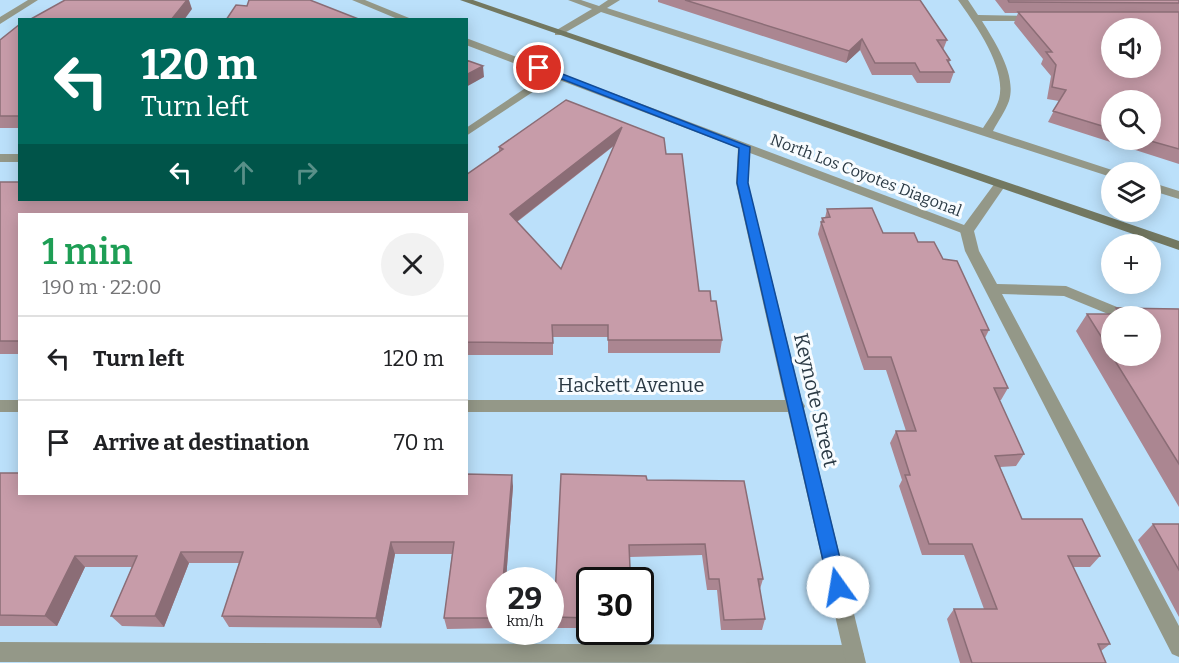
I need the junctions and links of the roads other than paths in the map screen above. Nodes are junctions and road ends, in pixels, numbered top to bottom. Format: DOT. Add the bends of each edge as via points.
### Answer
graph roads {
  1 [pos="34,0"];
  2 [pos="357,0"];
  3 [pos="464,0"];
  4 [pos="572,0"];
  5 [pos="615,0"];
  6 [pos="963,0"];
  7 [pos="600,9"];
  8 [pos="405,18"];
  9 [pos="977,18"];
  10 [pos="1048,18"];
  11 [pos="0,21"];
  12 [pos="558,33"];
  13 [pos="468,42"];
  14 [pos="554,73"];
  15 [pos="987,131"];
  16 [pos="468,132"];
  17 [pos="744,147"];
  18 [pos="0,158"];
  19 [pos="18,158"];
  20 [pos="1101,169"];
  21 [pos="999,186"];
  22 [pos="1161,189"];
  23 [pos="1179,195"];
  24 [pos="968,231"];
  25 [pos="1179,246"];
  26 [pos="992,289"];
  27 [pos="1101,306"];
  28 [pos="0,406"];
  29 [pos="18,406"];
  30 [pos="468,406"];
  31 [pos="796,406"];
  32 [pos="1179,647"];
  33 [pos="0,652"];
  34 [pos="855,659"];
  1 -- 11 [label="street"];
  2 -- 8 [label="street"];
  3 -- 12 [label="main road, North Los Coyotes Diagonal"];
  4 -- 7 [label="street"];
  5 -- 7 [label="street"];
  6 -- 9 [label="street"];
  7 -- 12 [label="street"];
  7 -- 15 [label="street"];
  9 -- 10 [label="street"];
  9 -- 15 [label="street" via="997,57 1005,94"];
  12 -- 21 [label="main road, North Los Coyotes Diagonal"];
  13 -- 14 [label="street, North Los Coyotes Diagonal"];
  14 -- 16 [label="street"];
  14 -- 17 [label="street, North Los Coyotes Diagonal"];
  15 -- 20 [label="street"];
  17 -- 24 [label="street, North Los Coyotes Diagonal"];
  17 -- 31 [label="street, Keynote Street" via="742,183"];
  18 -- 19 [label="street"];
  21 -- 24 [label="street, North Los Coyotes Diagonal"];
  21 -- 25 [label="main road, North Los Coyotes Diagonal"];
  22 -- 23 [label="street"];
  24 -- 26 [label="street" via="972,251"];
  26 -- 27 [label="street" via="1066,291"];
  26 -- 32 [label="street"];
  28 -- 29 [label="street"];
  30 -- 31 [label="street, Hackett Avenue"];
  31 -- 34 [label="street, Keynote Street"];
  33 -- 34 [label="street"];
}
